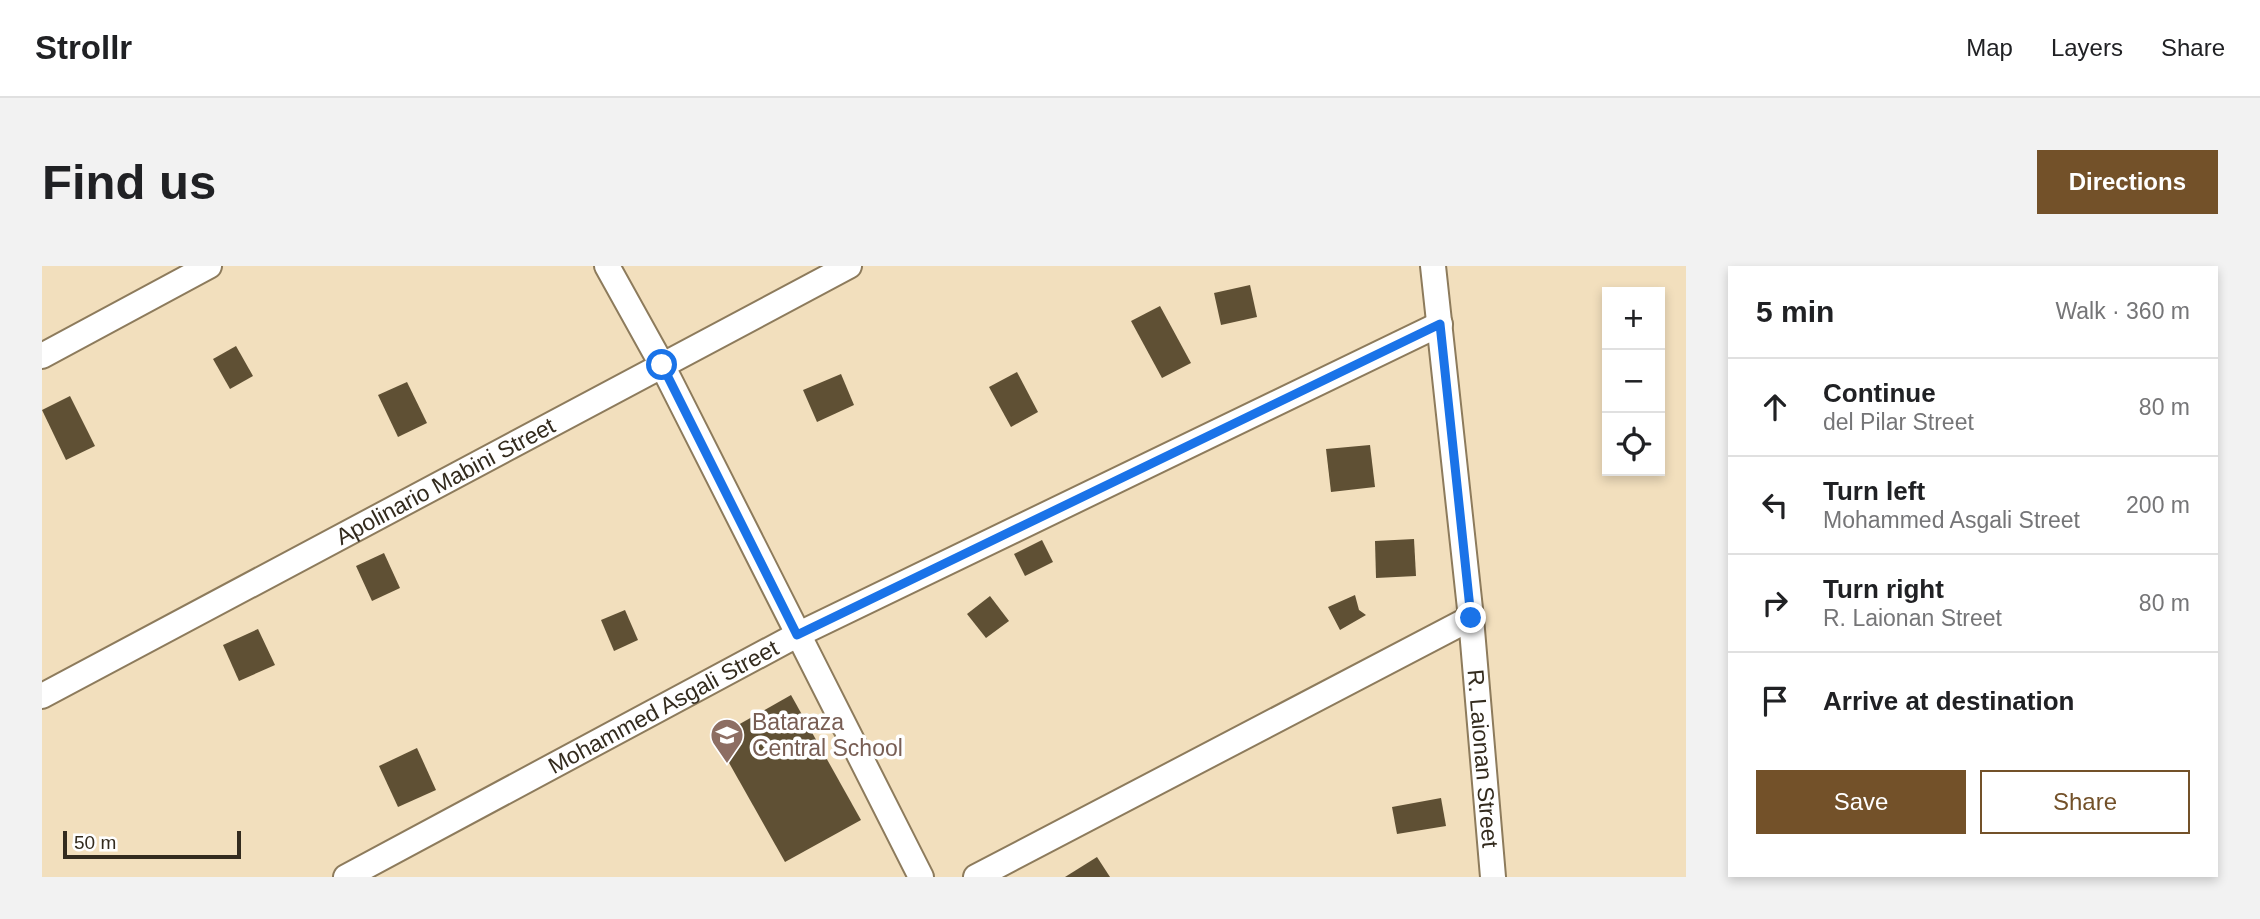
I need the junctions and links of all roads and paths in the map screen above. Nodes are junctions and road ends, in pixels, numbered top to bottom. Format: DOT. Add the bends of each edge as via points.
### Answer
graph roads {
  1 [pos="209,266"];
  2 [pos="607,266"];
  3 [pos="849,266"];
  4 [pos="1433,266"];
  5 [pos="1440,324"];
  6 [pos="42,356"];
  7 [pos="662,365"];
  8 [pos="1471,618"];
  9 [pos="797,635"];
  10 [pos="42,696"];
  11 [pos="346,877"];
  12 [pos="921,877"];
  13 [pos="976,877"];
  14 [pos="1493,877"];
  1 -- 6 [label="street"];
  2 -- 7 [label="street"];
  3 -- 7 [label="street, Apolinario Mabini Street"];
  4 -- 5 [label="street, R. Laionan Street"];
  5 -- 8 [label="street, R. Laionan Street"];
  5 -- 9 [label="street, Mohammed Asgali Street"];
  7 -- 9 [label="street"];
  7 -- 10 [label="street, Apolinario Mabini Street"];
  8 -- 13 [label="street"];
  8 -- 14 [label="street, R. Laionan Street"];
  9 -- 11 [label="street, Mohammed Asgali Street"];
  9 -- 12 [label="street"];
}
